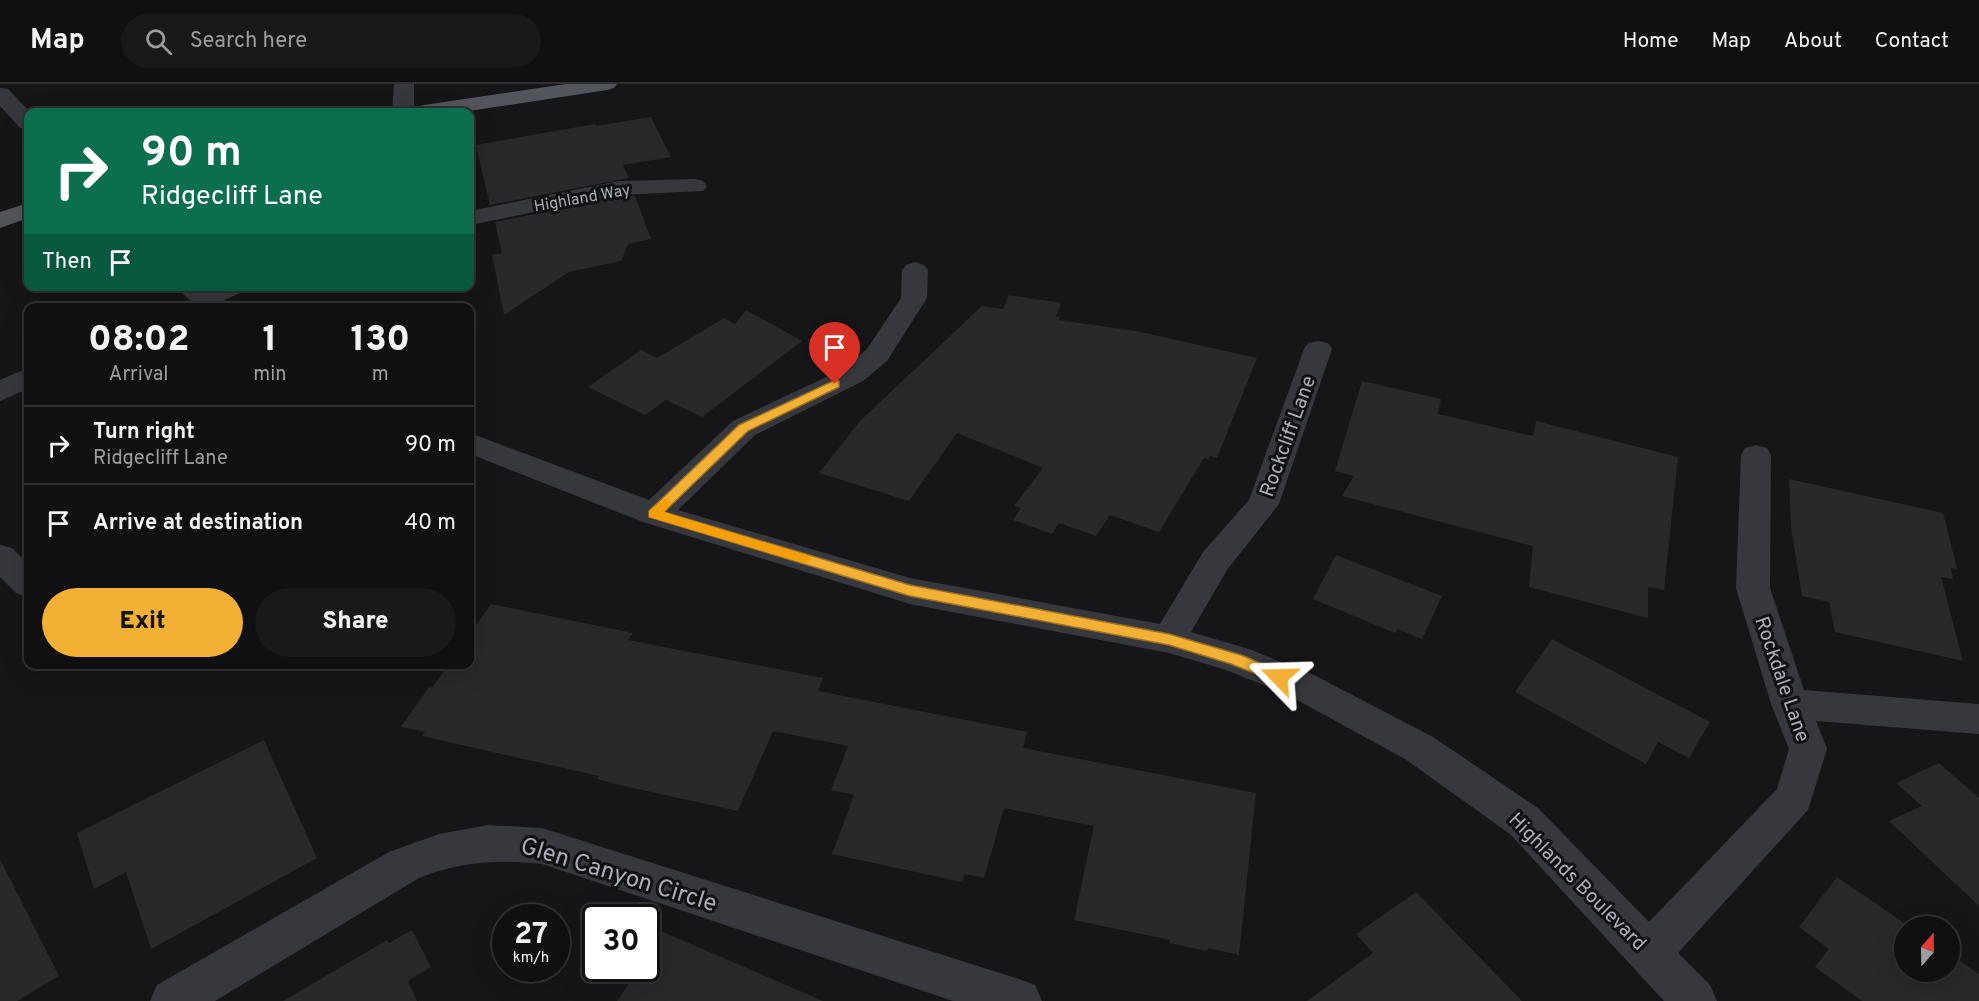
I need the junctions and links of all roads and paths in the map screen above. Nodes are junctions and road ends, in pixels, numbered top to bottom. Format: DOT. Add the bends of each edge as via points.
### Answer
graph roads {
  1 [pos="404,84"];
  2 [pos="607,84"];
  3 [pos="0,94"];
  4 [pos="403,108"];
  5 [pos="450,108"];
  6 [pos="24,119"];
  7 [pos="695,186"];
  8 [pos="24,211"];
  9 [pos="474,217"];
  10 [pos="0,220"];
  11 [pos="915,270"];
  12 [pos="221,291"];
  13 [pos="203,298"];
  14 [pos="1318,349"];
  15 [pos="24,379"];
  16 [pos="0,392"];
  17 [pos="474,445"];
  18 [pos="1756,455"];
  19 [pos="654,514"];
  20 [pos="0,557"];
  21 [pos="24,580"];
  22 [pos="1169,639"];
  23 [pos="1790,704"];
  24 [pos="1979,719"];
  25 [pos="1649,953"];
  26 [pos="173,1001"];
  27 [pos="1019,1001"];
  28 [pos="1694,1001"];
  1 -- 4 [label="street"];
  2 -- 5 [label="main road"];
  3 -- 6 [label="street"];
  7 -- 9 [label="street, Highland Way" via="619,188"];
  8 -- 10 [label="main road"];
  11 -- 19 [label="street" via="914,298 877,355 853,375 744,428"];
  12 -- 13 [label="street"];
  14 -- 22 [label="street, Rockcliff Lane" via="1263,504 1215,561"];
  15 -- 16 [label="street"];
  17 -- 19 [label="street, Highlands Boulevard"];
  18 -- 23 [label="street, Rockdale Lane" via="1753,588"];
  19 -- 22 [label="street, Highlands Boulevard" via="910,591"];
  20 -- 21 [label="street"];
  22 -- 25 [label="street, Highlands Boulevard" via="1301,685 1419,748 1524,821"];
  23 -- 24 [label="street"];
  23 -- 25 [label="street, Rockdale Lane" via="1808,749 1794,798"];
  25 -- 28 [label="street, Highlands Boulevard"];
  26 -- 27 [label="street, Glen Canyon Circle" via="404,865 440,850 510,841 542,846"];
}
